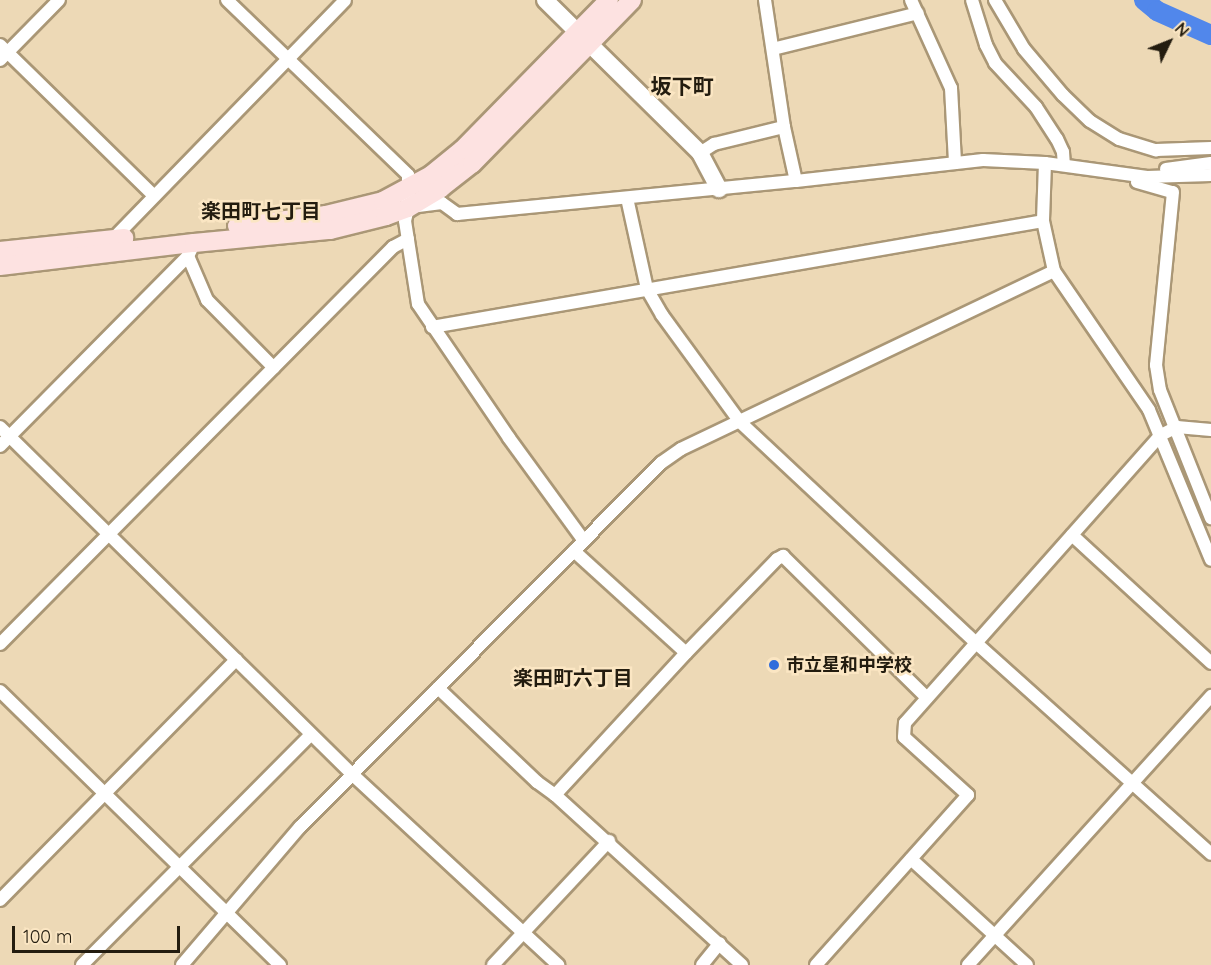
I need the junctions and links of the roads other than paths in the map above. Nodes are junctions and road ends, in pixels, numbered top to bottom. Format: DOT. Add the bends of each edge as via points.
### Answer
graph roads {
  1 [pos="59,0"];
  2 [pos="227,0"];
  3 [pos="345,0"];
  4 [pos="545,0"];
  5 [pos="609,0"];
  6 [pos="632,0"];
  7 [pos="765,0"];
  8 [pos="912,0"];
  9 [pos="972,0"];
  10 [pos="995,0"];
  11 [pos="918,13"];
  12 [pos="582,38"];
  13 [pos="773,49"];
  14 [pos="2,52"];
  15 [pos="287,59"];
  16 [pos="784,127"];
  17 [pos="1211,148"];
  18 [pos="700,153"];
  19 [pos="955,163"];
  20 [pos="1045,163"];
  21 [pos="1211,163"];
  22 [pos="1064,165"];
  23 [pos="1126,175"];
  24 [pos="1211,175"];
  25 [pos="796,182"];
  26 [pos="408,189"];
  27 [pos="718,189"];
  28 [pos="153,195"];
  29 [pos="627,198"];
  30 [pos="408,208"];
  31 [pos="1043,221"];
  32 [pos="408,239"];
  33 [pos="112,240"];
  34 [pos="191,249"];
  35 [pos="0,251"];
  36 [pos="0,266"];
  37 [pos="1054,271"];
  38 [pos="647,289"];
  39 [pos="432,327"];
  40 [pos="274,368"];
  41 [pos="740,422"];
  42 [pos="1177,427"];
  43 [pos="1211,430"];
  44 [pos="5,432"];
  45 [pos="1161,435"];
  46 [pos="0,446"];
  47 [pos="1211,518"];
  48 [pos="108,534"];
  49 [pos="1072,535"];
  50 [pos="584,541"];
  51 [pos="574,551"];
  52 [pos="1211,560"];
  53 [pos="975,642"];
  54 [pos="0,644"];
  55 [pos="686,653"];
  56 [pos="236,660"];
  57 [pos="1211,663"];
  58 [pos="438,688"];
  59 [pos="0,691"];
  60 [pos="1211,696"];
  61 [pos="927,698"];
  62 [pos="311,734"];
  63 [pos="353,775"];
  64 [pos="1133,783"];
  65 [pos="105,794"];
  66 [pos="555,795"];
  67 [pos="609,841"];
  68 [pos="1211,854"];
  69 [pos="911,859"];
  70 [pos="179,866"];
  71 [pos="0,900"];
  72 [pos="226,915"];
  73 [pos="523,932"];
  74 [pos="994,936"];
  75 [pos="720,943"];
  76 [pos="82,965"];
  77 [pos="182,965"];
  78 [pos="280,965"];
  79 [pos="493,965"];
  80 [pos="558,965"];
  81 [pos="702,965"];
  82 [pos="742,965"];
  83 [pos="816,965"];
  84 [pos="968,965"];
  85 [pos="1027,965"];
  1 -- 14 [label="street"];
  2 -- 15 [label="street"];
  3 -- 15 [label="street"];
  4 -- 12 [label="street"];
  5 -- 12 [label="main road"];
  6 -- 12 [label="main road"];
  7 -- 13 [label="street"];
  8 -- 11 [label="street"];
  9 -- 22 [label="street" via="995,63 1041,115 1063,152"];
  10 -- 17 [label="street" via="1024,49 1090,121 1119,139 1156,150"];
  11 -- 13 [label="street"];
  11 -- 19 [label="street" via="951,88"];
  12 -- 18 [label="street"];
  12 -- 26 [label="main road" via="462,150"];
  12 -- 30 [label="main road" via="472,164"];
  13 -- 16 [label="street"];
  14 -- 28 [label="street"];
  15 -- 26 [label="street" via="408,176"];
  15 -- 28 [label="street"];
  16 -- 18 [label="street" via="714,144"];
  16 -- 25 [label="street"];
  18 -- 27 [label="street"];
  19 -- 20 [label="street"];
  19 -- 25 [label="street"];
  20 -- 22 [label="street"];
  20 -- 31 [label="street"];
  21 -- 23 [label="street"];
  22 -- 23 [label="street"];
  23 -- 24 [label="street"];
  23 -- 42 [label="street" via="1173,192 1156,366 1160,390"];
  25 -- 27 [label="street"];
  26 -- 30 [label="street"];
  26 -- 33 [label="main road" via="383,201 326,215"];
  27 -- 29 [label="street"];
  28 -- 33 [label="street"];
  29 -- 30 [label="street" via="457,214 442,202"];
  29 -- 38 [label="street"];
  30 -- 32 [label="street"];
  30 -- 34 [label="main road" via="330,230"];
  31 -- 37 [label="street"];
  31 -- 38 [label="street"];
  32 -- 39 [label="street" via="418,304"];
  32 -- 40 [label="street" via="393,247"];
  33 -- 35 [label="main road"];
  34 -- 36 [label="main road"];
  34 -- 40 [label="street" via="207,300"];
  34 -- 44 [label="street"];
  37 -- 41 [label="street"];
  37 -- 45 [label="street" via="1149,410"];
  38 -- 39 [label="street"];
  38 -- 41 [label="street"];
  39 -- 50 [label="street"];
  40 -- 48 [label="street"];
  41 -- 50 [label="street" via="681,449"];
  41 -- 53 [label="street"];
  42 -- 43 [label="street"];
  42 -- 45 [label="street"];
  42 -- 47 [label="street"];
  44 -- 46 [label="street"];
  44 -- 48 [label="street"];
  45 -- 49 [label="street"];
  45 -- 52 [label="street"];
  48 -- 54 [label="street"];
  48 -- 56 [label="street"];
  49 -- 53 [label="street"];
  49 -- 57 [label="street"];
  50 -- 51 [label="street"];
  51 -- 55 [label="street"];
  51 -- 58 [label="street"];
  53 -- 61 [label="street"];
  53 -- 64 [label="street"];
  55 -- 61 [label="street" via="783,556"];
  55 -- 66 [label="street"];
  56 -- 62 [label="street"];
  56 -- 65 [label="street"];
  58 -- 63 [label="street"];
  58 -- 66 [label="street"];
  59 -- 65 [label="street"];
  60 -- 64 [label="street"];
  61 -- 69 [label="street" via="905,723 904,737 968,795"];
  62 -- 63 [label="street"];
  62 -- 70 [label="street"];
  63 -- 72 [label="street" via="300,827"];
  63 -- 73 [label="street"];
  64 -- 68 [label="street"];
  64 -- 74 [label="street"];
  65 -- 70 [label="street"];
  65 -- 71 [label="street"];
  66 -- 67 [label="street"];
  67 -- 73 [label="street"];
  67 -- 75 [label="street"];
  69 -- 74 [label="street"];
  69 -- 83 [label="street"];
  70 -- 72 [label="street"];
  70 -- 76 [label="street"];
  72 -- 77 [label="street"];
  72 -- 78 [label="street"];
  73 -- 79 [label="street"];
  73 -- 80 [label="street"];
  74 -- 84 [label="street"];
  74 -- 85 [label="street"];
  75 -- 81 [label="street"];
  75 -- 82 [label="street"];
}
